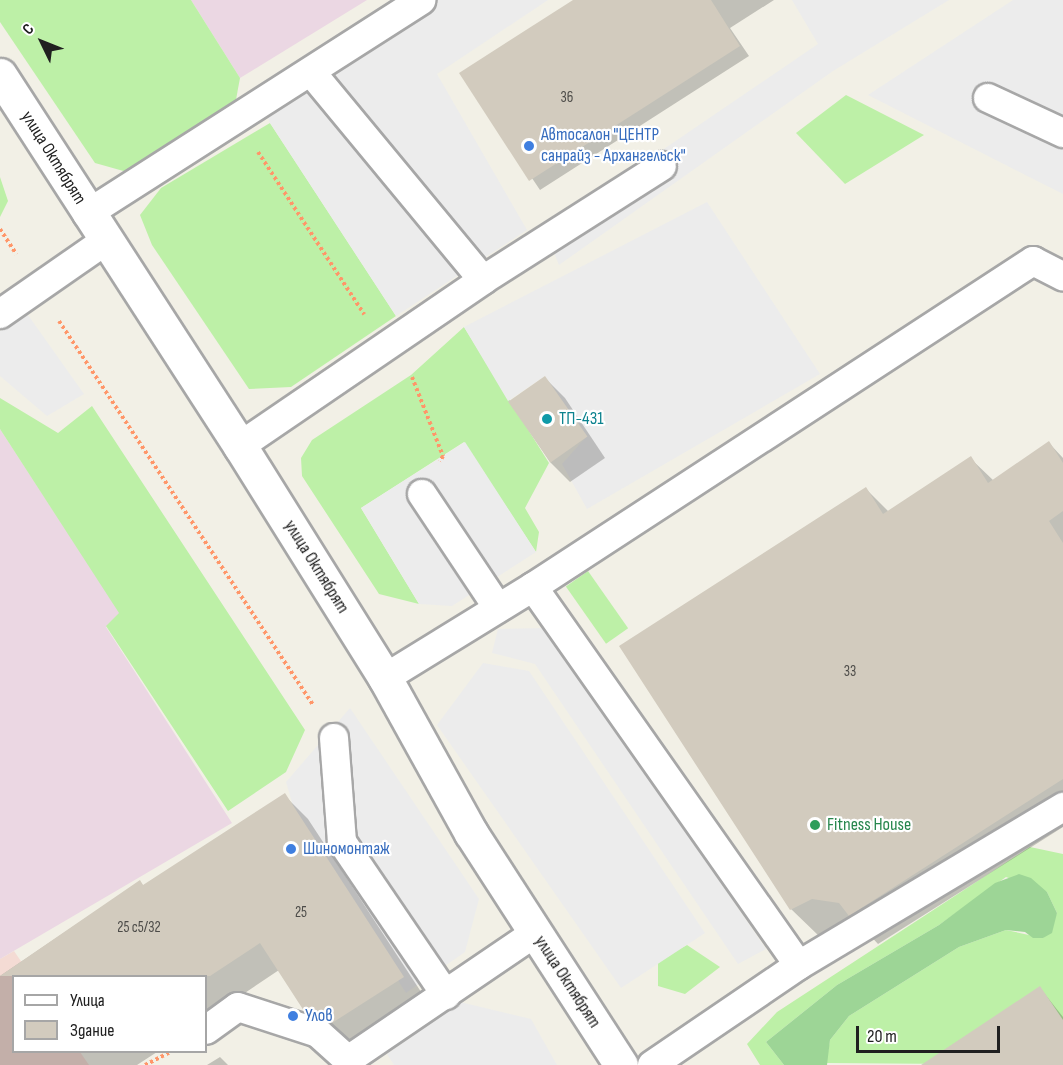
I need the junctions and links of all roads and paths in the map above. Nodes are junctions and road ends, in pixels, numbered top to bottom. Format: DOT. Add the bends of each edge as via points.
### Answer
graph roads {
  1 [pos="421,0"];
  2 [pos="311,72"];
  3 [pos="0,75"];
  4 [pos="987,98"];
  5 [pos="238,118"];
  6 [pos="1063,133"];
  7 [pos="662,166"];
  8 [pos="87,214"];
  9 [pos="0,229"];
  10 [pos="105,241"];
  11 [pos="1063,276"];
  12 [pos="483,280"];
  13 [pos="38,288"];
  14 [pos="0,314"];
  15 [pos="386,347"];
  16 [pos="240,446"];
  17 [pos="422,494"];
  18 [pos="533,587"];
  19 [pos="498,608"];
  20 [pos="385,678"];
  21 [pos="334,738"];
  22 [pos="1063,807"];
  23 [pos="535,933"];
  24 [pos="800,965"];
  25 [pos="446,995"];
  26 [pos="207,1029"];
  27 [pos="169,1053"];
  28 [pos="350,1063"];
  29 [pos="146,1065"];
  30 [pos="621,1065"];
  31 [pos="652,1065"];
  1 -- 2 [label="lane"];
  2 -- 5 [label="lane"];
  2 -- 12 [label="lane"];
  3 -- 8 [label="street, улица Октябрят"];
  4 -- 6 [label="lane"];
  5 -- 8 [label="lane"];
  5 -- 15 [label="path"];
  7 -- 12 [label="lane"];
  8 -- 10 [label="street, улица Октябрят"];
  9 -- 13 [label="path"];
  10 -- 13 [label="lane"];
  10 -- 16 [label="street, улица Октябрят"];
  11 -- 18 [label="lane" via="1033,261"];
  12 -- 15 [label="lane"];
  13 -- 14 [label="lane"];
  13 -- 21 [label="path"];
  15 -- 16 [label="lane"];
  15 -- 17 [label="path" via="411,375 443,456"];
  16 -- 20 [label="street, улица Октябрят"];
  17 -- 19 [label="lane"];
  18 -- 19 [label="lane"];
  18 -- 24 [label="lane"];
  19 -- 20 [label="lane"];
  20 -- 23 [label="street, улица Октябрят" via="471,834"];
  21 -- 25 [label="lane" via="342,842"];
  22 -- 24 [label="lane"];
  23 -- 25 [label="lane"];
  23 -- 30 [label="street, улица Октябрят"];
  24 -- 31 [label="lane"];
  25 -- 28 [label="lane"];
  26 -- 28 [label="lane" via="238,1007 318,1033"];
  27 -- 29 [label="path"];
}
